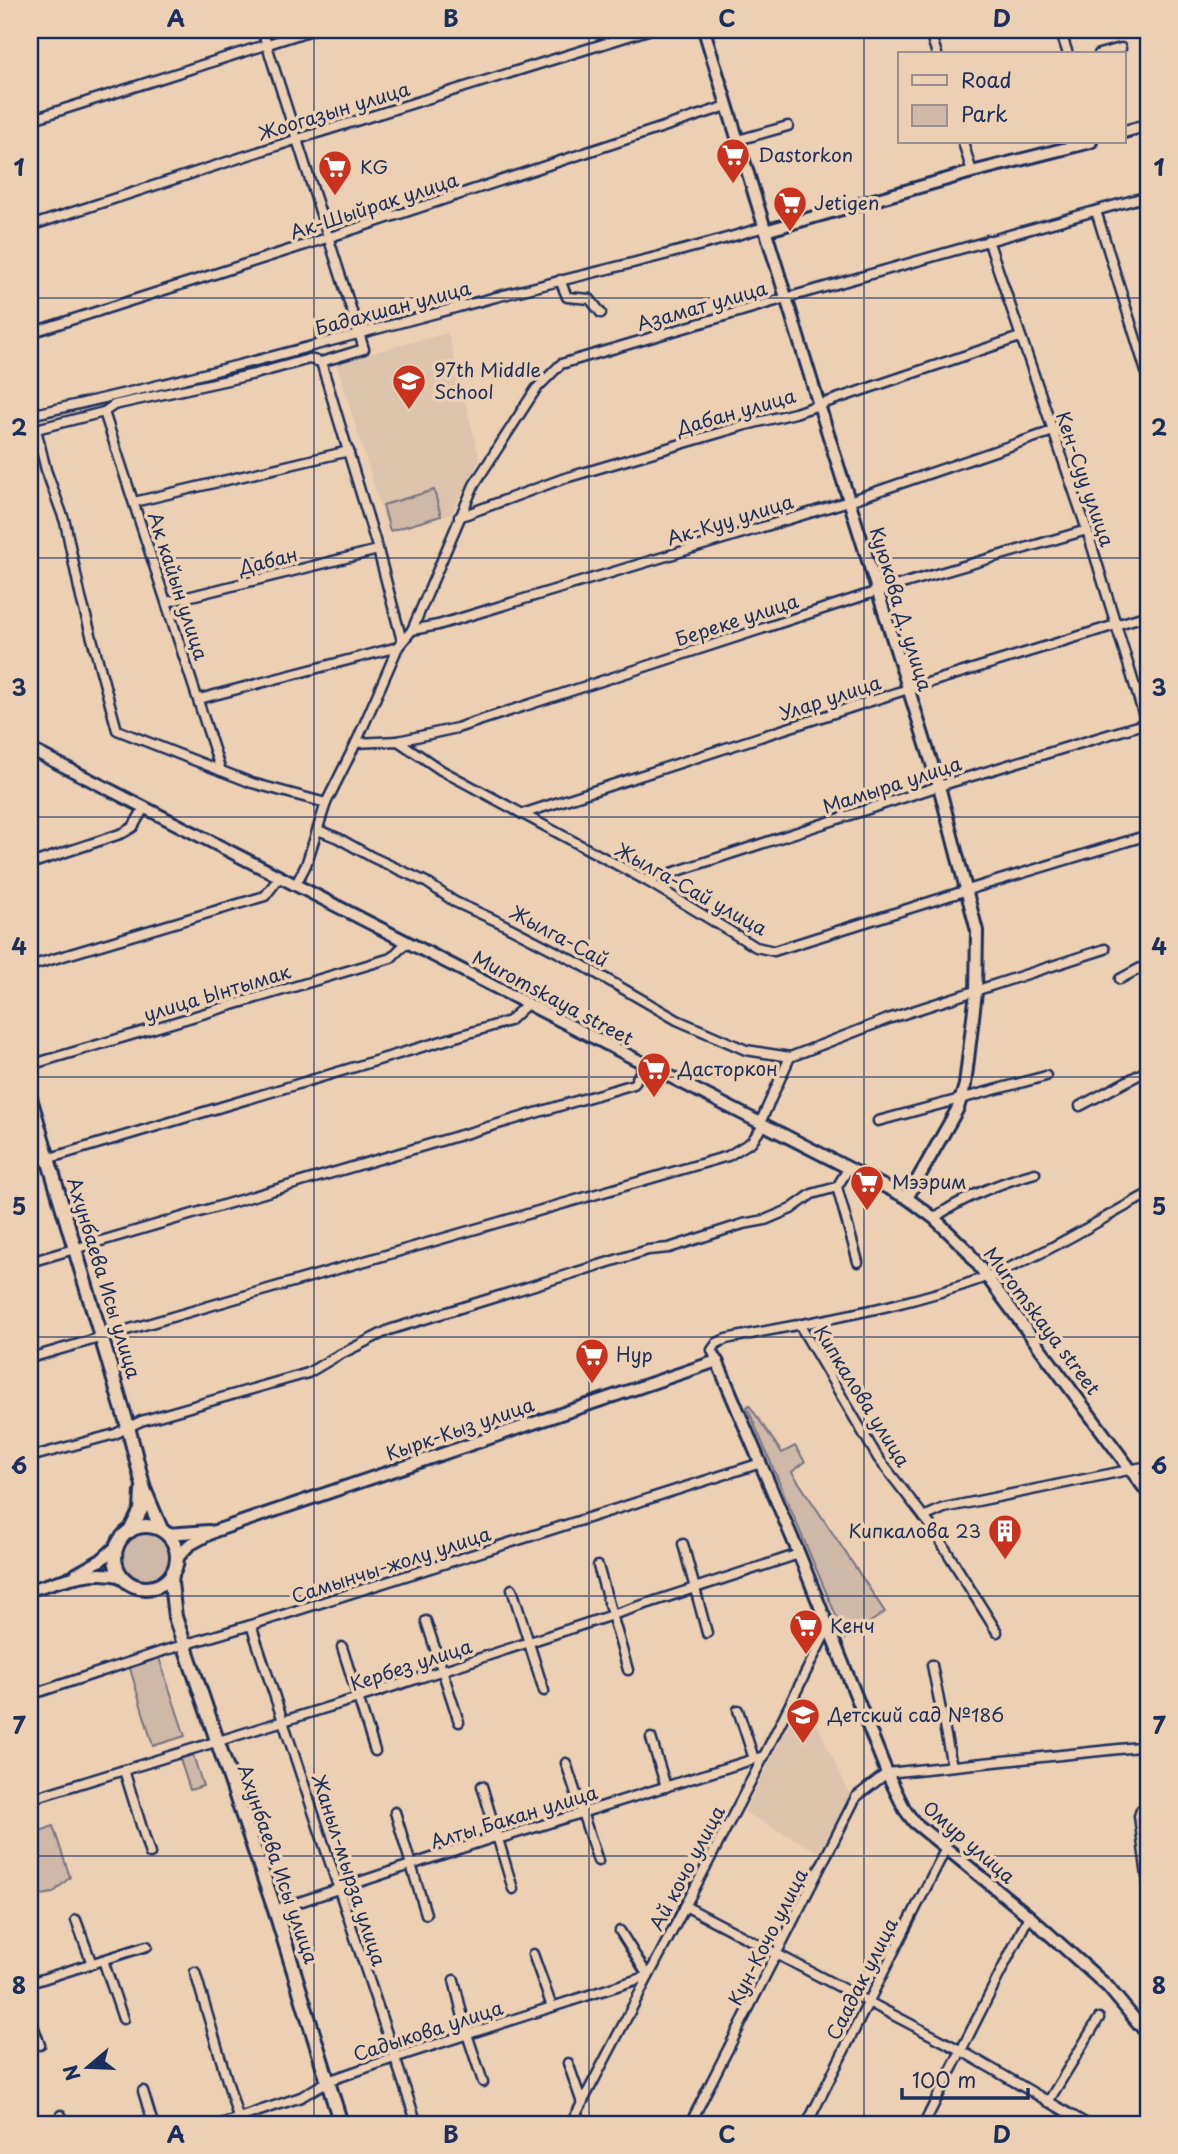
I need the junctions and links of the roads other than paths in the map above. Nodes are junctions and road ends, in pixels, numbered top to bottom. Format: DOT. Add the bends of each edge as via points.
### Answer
graph roads {
  1 [pos="262,30"];
  2 [pos="312,30"];
  3 [pos="648,30"];
  4 [pos="704,30"];
  5 [pos="929,30"];
  6 [pos="1060,30"];
  7 [pos="266,44"];
  8 [pos="1121,48"];
  9 [pos="936,52"];
  10 [pos="1067,52"];
  11 [pos="1106,52"];
  12 [pos="727,106"];
  13 [pos="30,120"];
  14 [pos="1148,125"];
  15 [pos="788,126"];
  16 [pos="1126,131"];
  17 [pos="298,138"];
  18 [pos="738,140"];
  19 [pos="964,144"];
  20 [pos="1083,144"];
  21 [pos="972,172"];
  22 [pos="1148,196"];
  23 [pos="1096,211"];
  24 [pos="30,226"];
  25 [pos="765,229"];
  26 [pos="330,237"];
  27 [pos="988,240"];
  28 [pos="562,286"];
  29 [pos="786,298"];
  30 [pos="601,313"];
  31 [pos="30,333"];
  32 [pos="360,333"];
  33 [pos="1020,337"];
  34 [pos="321,362"];
  35 [pos="1148,379"];
  36 [pos="819,405"];
  37 [pos="104,412"];
  38 [pos="30,415"];
  39 [pos="1053,431"];
  40 [pos="349,451"];
  41 [pos="849,501"];
  42 [pos="134,502"];
  43 [pos="459,517"];
  44 [pos="1087,530"];
  45 [pos="378,550"];
  46 [pos="878,591"];
  47 [pos="167,602"];
  48 [pos="1148,615"];
  49 [pos="1117,625"];
  50 [pos="412,630"];
  51 [pos="400,644"];
  52 [pos="908,689"];
  53 [pos="199,699"];
  54 [pos="1147,726"];
  55 [pos="398,741"];
  56 [pos="356,743"];
  57 [pos="30,749"];
  58 [pos="221,771"];
  59 [pos="939,786"];
  60 [pos="326,803"];
  61 [pos="144,808"];
  62 [pos="522,814"];
  63 [pos="317,830"];
  64 [pos="1148,835"];
  65 [pos="30,864"];
  66 [pos="279,878"];
  67 [pos="648,881"];
  68 [pos="295,886"];
  69 [pos="967,890"];
  70 [pos="407,942"];
  71 [pos="1105,949"];
  72 [pos="1148,964"];
  73 [pos="30,967"];
  74 [pos="1120,979"];
  75 [pos="976,992"];
  76 [pos="527,1004"];
  77 [pos="790,1057"];
  78 [pos="30,1065"];
  79 [pos="643,1065"];
  80 [pos="1148,1070"];
  81 [pos="1046,1076"];
  82 [pos="30,1098"];
  83 [pos="961,1100"];
  84 [pos="1080,1106"];
  85 [pos="878,1121"];
  86 [pos="762,1124"];
  87 [pos="48,1158"];
  88 [pos="30,1164"];
  89 [pos="848,1169"];
  90 [pos="1035,1173"];
  91 [pos="837,1187"];
  92 [pos="1148,1194"];
  93 [pos="907,1198"];
  94 [pos="934,1218"];
  95 [pos="75,1248"];
  96 [pos="30,1262"];
  97 [pos="858,1262"];
  98 [pos="988,1277"];
  99 [pos="799,1324"];
  100 [pos="102,1338"];
  101 [pos="30,1358"];
  102 [pos="717,1362"];
  103 [pos="128,1427"];
  104 [pos="30,1457"];
  105 [pos="761,1463"];
  106 [pos="1148,1466"];
  107 [pos="139,1469"];
  108 [pos="1132,1470"];
  109 [pos="1148,1493"];
  110 [pos="924,1517"];
  111 [pos="130,1531"];
  112 [pos="215,1531"];
  113 [pos="164,1532"];
  114 [pos="683,1544"];
  115 [pos="118,1545"];
  116 [pos="799,1554"];
  117 [pos="177,1557"];
  118 [pos="598,1566"];
  119 [pos="172,1574"];
  120 [pos="71,1577"];
  121 [pos="123,1577"];
  122 [pos="149,1588"];
  123 [pos="695,1588"];
  124 [pos="512,1589"];
  125 [pos="30,1590"];
  126 [pos="612,1616"];
  127 [pos="175,1617"];
  128 [pos="426,1621"];
  129 [pos="251,1625"];
  130 [pos="829,1626"];
  131 [pos="997,1632"];
  132 [pos="708,1633"];
  133 [pos="528,1643"];
  134 [pos="184,1645"];
  135 [pos="342,1647"];
  136 [pos="932,1665"];
  137 [pos="628,1670"];
  138 [pos="442,1671"];
  139 [pos="544,1691"];
  140 [pos="30,1695"];
  141 [pos="358,1698"];
  142 [pos="738,1710"];
  143 [pos="284,1721"];
  144 [pos="459,1722"];
  145 [pos="650,1738"];
  146 [pos="217,1742"];
  147 [pos="1148,1746"];
  148 [pos="375,1751"];
  149 [pos="764,1756"];
  150 [pos="754,1759"];
  151 [pos="566,1763"];
  152 [pos="952,1766"];
  153 [pos="124,1770"];
  154 [pos="887,1773"];
  155 [pos="482,1786"];
  156 [pos="666,1787"];
  157 [pos="30,1799"];
  158 [pos="1148,1807"];
  159 [pos="395,1812"];
  160 [pos="584,1812"];
  161 [pos="498,1837"];
  162 [pos="946,1848"];
  163 [pos="150,1854"];
  164 [pos="598,1861"];
  165 [pos="412,1865"];
  166 [pos="1148,1884"];
  167 [pos="338,1889"];
  168 [pos="513,1889"];
  169 [pos="685,1906"];
  170 [pos="275,1910"];
  171 [pos="426,1914"];
  172 [pos="1029,1916"];
  173 [pos="76,1920"];
  174 [pos="620,1931"];
  175 [pos="147,1946"];
  176 [pos="778,1953"];
  177 [pos="533,1954"];
  178 [pos="103,1960"];
  179 [pos="92,1964"];
  180 [pos="194,1972"];
  181 [pos="648,1976"];
  182 [pos="454,1980"];
  183 [pos="30,1983"];
  184 [pos="869,2001"];
  185 [pos="552,2007"];
  186 [pos="30,2017"];
  187 [pos="1099,2018"];
  188 [pos="123,2019"];
  189 [pos="467,2034"];
  190 [pos="1148,2035"];
  191 [pos="40,2045"];
  192 [pos="960,2050"];
  193 [pos="394,2057"];
  194 [pos="568,2063"];
  195 [pos="328,2081"];
  196 [pos="483,2082"];
  197 [pos="143,2091"];
  198 [pos="1048,2102"];
  199 [pos="582,2104"];
  200 [pos="61,2115"];
  201 [pos="239,2122"];
  202 [pos="64,2124"];
  203 [pos="153,2124"];
  204 [pos="220,2124"];
  205 [pos="341,2124"];
  206 [pos="416,2124"];
  207 [pos="571,2124"];
  208 [pos="690,2124"];
  209 [pos="807,2124"];
  210 [pos="924,2124"];
  211 [pos="1087,2124"];
  1 -- 7 [label="street"];
  2 -- 7 [label="street"];
  3 -- 17 [label="street, Жоогазын улица"];
  4 -- 12 [label="street, Куюкова Д. улица"];
  5 -- 9 [label="street"];
  6 -- 10 [label="street"];
  7 -- 13 [label="street"];
  7 -- 17 [label="street"];
  8 -- 11 [label="street"];
  12 -- 18 [label="street, Куюкова Д. улица"];
  12 -- 26 [label="street, Ак-Шыйрак улица"];
  14 -- 16 [label="street"];
  15 -- 18 [label="street"];
  17 -- 24 [label="street, Жоогазын улица"];
  17 -- 26 [label="street"];
  18 -- 25 [label="street, Куюкова Д. улица"];
  19 -- 21 [label="street"];
  20 -- 21 [label="street"];
  21 -- 25 [label="street"];
  22 -- 23 [label="street, Азамат улица"];
  23 -- 27 [label="street, Азамат улица"];
  23 -- 35 [label="street"];
  25 -- 28 [label="street, Бадахшан улица"];
  25 -- 29 [label="street, Куюкова Д. улица"];
  26 -- 31 [label="street, Ак-Шыйрак улица"];
  26 -- 32 [label="street"];
  27 -- 29 [label="street, Азамат улица"];
  27 -- 33 [label="street, Кен-Суу улица"];
  28 -- 30 [label="street" via="567,297 590,299"];
  28 -- 32 [label="street, Бадахшан улица"];
  29 -- 36 [label="street, Куюкова Д. улица"];
  29 -- 43 [label="street, Азамат улица" via="561,364 536,389 474,485"];
  32 -- 34 [label="street" via="364,349"];
  32 -- 38 [label="street, Бадахшан улица"];
  33 -- 36 [label="street, Дабан улица"];
  33 -- 39 [label="street, Кен-Суу улица"];
  34 -- 37 [label="street" via="309,359 114,405"];
  34 -- 40 [label="street"];
  36 -- 41 [label="street, Куюкова Д. улица"];
  36 -- 43 [label="street, Дабан улица" via="562,479"];
  37 -- 42 [label="street, Ак кайын улица"];
  37 -- 58 [label="street" via="36,429 65,522 117,730"];
  39 -- 41 [label="street, Ак-Куу улица"];
  39 -- 44 [label="street, Кен-Суу улица"];
  40 -- 42 [label="street"];
  40 -- 45 [label="street"];
  41 -- 46 [label="street, Куюкова Д. улица"];
  41 -- 50 [label="street, Ак-Куу улица"];
  42 -- 47 [label="street, Ак кайын улица"];
  43 -- 50 [label="street, Азамат улица"];
  44 -- 46 [label="street, Береке улица"];
  44 -- 49 [label="street, Кен-Суу улица"];
  45 -- 47 [label="street, Дабан"];
  45 -- 51 [label="street"];
  46 -- 52 [label="street, Куюкова Д. улица"];
  46 -- 55 [label="street, Береке улица" via="457,728"];
  47 -- 53 [label="street, Ак кайын улица"];
  48 -- 49 [label="street, Улар улица"];
  49 -- 52 [label="street, Улар улица"];
  49 -- 54 [label="street, Кен-Суу улица"];
  50 -- 51 [label="street, Азамат улица"];
  51 -- 53 [label="street"];
  51 -- 56 [label="street"];
  52 -- 59 [label="street, Куюкова Д. улица"];
  52 -- 62 [label="street, Улар улица"];
  53 -- 58 [label="street, Ак кайын улица"];
  54 -- 59 [label="street, Мамыра улица"];
  55 -- 56 [label="street"];
  55 -- 62 [label="street, Жылга-Сай улица"];
  56 -- 60 [label="street"];
  57 -- 61 [label="street, Muromskaya street"];
  58 -- 60 [label="street"];
  59 -- 67 [label="street, Мамыра улица"];
  59 -- 69 [label="street, Куюкова Д. улица"];
  60 -- 63 [label="street"];
  61 -- 65 [label="street" via="133,827 123,833"];
  61 -- 66 [label="street, Muromskaya street"];
  62 -- 67 [label="street, Жылга-Сай улица"];
  63 -- 68 [label="street"];
  63 -- 77 [label="street, Жылга-Сай" via="426,882 454,902 582,965 677,1020 746,1050"];
  64 -- 69 [label="street, Жылга-Сай улица"];
  66 -- 68 [label="street, Muromskaya street"];
  66 -- 73 [label="street" via="265,896"];
  67 -- 69 [label="street, Жылга-Сай улица" via="756,947 774,951"];
  68 -- 70 [label="street, Muromskaya street"];
  69 -- 75 [label="street, Куюкова Д. улица" via="977,931"];
  70 -- 76 [label="street, Muromskaya street"];
  70 -- 78 [label="street, улица Ынтымак" via="391,958"];
  71 -- 75 [label="street"];
  72 -- 74 [label="street"];
  75 -- 77 [label="street" via="888,1019"];
  75 -- 83 [label="street, Куюкова Д. улица"];
  76 -- 79 [label="street, Muromskaya street"];
  76 -- 87 [label="street" via="509,1021"];
  77 -- 86 [label="street"];
  79 -- 86 [label="street, Muromskaya street"];
  79 -- 95 [label="street" via="634,1084"];
  80 -- 84 [label="street"];
  81 -- 83 [label="street"];
  82 -- 87 [label="main road, Ахунбаева Исы улица"];
  83 -- 85 [label="street"];
  83 -- 93 [label="street, Куюкова Д. улица"];
  86 -- 89 [label="street, Muromskaya street"];
  86 -- 100 [label="street" via="751,1142 728,1156"];
  87 -- 88 [label="street"];
  87 -- 95 [label="main road, Ахунбаева Исы улица"];
  89 -- 91 [label="street"];
  89 -- 93 [label="street, Muromskaya street"];
  90 -- 94 [label="street" via="984,1190"];
  91 -- 97 [label="street"];
  91 -- 103 [label="street" via="812,1194 765,1220 648,1250 389,1331 308,1373"];
  92 -- 98 [label="street" via="1077,1235"];
  93 -- 94 [label="street, Muromskaya street"];
  94 -- 98 [label="street, Muromskaya street"];
  95 -- 96 [label="street"];
  95 -- 100 [label="main road, Ахунбаева Исы улица"];
  98 -- 99 [label="street" via="912,1300"];
  98 -- 108 [label="street, Muromskaya street"];
  99 -- 102 [label="street" via="726,1339 712,1350"];
  99 -- 110 [label="street, Кипкалова улица" via="878,1458"];
  100 -- 101 [label="street"];
  100 -- 103 [label="main road, Ахунбаева Исы улица"];
  102 -- 105 [label="street, Омур улица"];
  102 -- 112 [label="street, Кырк-Кыз улица"];
  103 -- 104 [label="street"];
  103 -- 107 [label="main road, Ахунбаева Исы улица"];
  105 -- 116 [label="street, Омур улица"];
  105 -- 129 [label="street, Самынчы-жолу улица"];
  106 -- 108 [label="street"];
  107 -- 111 [label="main road, Ахунбаева Исы улица" via="141,1510"];
  107 -- 113 [label="main road, Ахунбаева Исы улица"];
  108 -- 109 [label="street, Muromskaya street"];
  108 -- 110 [label="street" via="944,1508"];
  110 -- 131 [label="street, Кипкалова улица"];
  111 -- 113 [label="main road" via="144,1526"];
  111 -- 115 [label="main road"];
  112 -- 113 [label="street, Кырк-Кыз улица"];
  112 -- 117 [label="street, Кырк-Кыз улица"];
  113 -- 117 [label="main road" via="175,1544"];
  114 -- 123 [label="street"];
  115 -- 120 [label="street"];
  115 -- 121 [label="main road" via="116,1564"];
  116 -- 123 [label="street, Кербез улица"];
  116 -- 130 [label="street, Омур улица"];
  117 -- 119 [label="main road"];
  118 -- 126 [label="street"];
  119 -- 122 [label="main road" via="163,1584"];
  119 -- 127 [label="main road, Ахунбаева Исы улица"];
  120 -- 121 [label="street"];
  120 -- 125 [label="street"];
  121 -- 122 [label="main road" via="135,1586"];
  122 -- 127 [label="main road, Ахунбаева Исы улица"];
  123 -- 126 [label="street, Кербез улица"];
  123 -- 132 [label="street"];
  124 -- 133 [label="street"];
  126 -- 133 [label="street, Кербез улица"];
  126 -- 137 [label="street"];
  127 -- 134 [label="main road, Ахунбаева Исы улица"];
  128 -- 138 [label="street"];
  129 -- 134 [label="street, Самынчы-жолу улица"];
  129 -- 143 [label="street, Жаныл-мырза улица"];
  130 -- 149 [label="street, Ай кочо улица"];
  130 -- 154 [label="street, Омур улица"];
  133 -- 138 [label="street, Кербез улица"];
  133 -- 139 [label="street"];
  134 -- 140 [label="street, Самынчы-жолу улица"];
  134 -- 146 [label="main road, Ахунбаева Исы улица"];
  135 -- 141 [label="street"];
  136 -- 152 [label="street"];
  138 -- 141 [label="street, Кербез улица"];
  138 -- 144 [label="street"];
  141 -- 143 [label="street, Кербез улица"];
  141 -- 148 [label="street"];
  142 -- 150 [label="street"];
  143 -- 146 [label="street, Кербез улица"];
  143 -- 167 [label="street, Жаныл-мырза улица"];
  145 -- 156 [label="street"];
  146 -- 153 [label="street, Кербез улица"];
  146 -- 170 [label="main road, Ахунбаева Исы улица"];
  147 -- 152 [label="street"];
  149 -- 150 [label="street, Алты Бакан улица"];
  149 -- 169 [label="street, Ай кочо улица"];
  150 -- 156 [label="street, Алты Бакан улица"];
  151 -- 160 [label="street"];
  152 -- 154 [label="street"];
  153 -- 157 [label="street, Кербез улица"];
  153 -- 163 [label="street"];
  154 -- 162 [label="street, Омур улица" via="914,1822"];
  154 -- 176 [label="street, Кун-Кочо улица" via="856,1797"];
  155 -- 161 [label="street"];
  156 -- 160 [label="street, Алты Бакан улица"];
  158 -- 166 [label="street" via="1139,1816"];
  159 -- 165 [label="street"];
  160 -- 161 [label="street, Алты Бакан улица"];
  160 -- 164 [label="street"];
  161 -- 165 [label="street, Алты Бакан улица"];
  161 -- 168 [label="street"];
  162 -- 172 [label="street, Омур улица"];
  162 -- 184 [label="street, Саадак улица"];
  165 -- 167 [label="street, Алты Бакан улица"];
  165 -- 171 [label="street"];
  167 -- 170 [label="street, Алты Бакан улица"];
  167 -- 193 [label="street, Жаныл-мырза улица"];
  169 -- 176 [label="street"];
  169 -- 181 [label="street, Ай кочо улица"];
  170 -- 195 [label="main road, Ахунбаева Исы улица"];
  172 -- 190 [label="street, Омур улица" via="1108,1987"];
  172 -- 192 [label="street"];
  173 -- 179 [label="street"];
  174 -- 181 [label="street"];
  175 -- 178 [label="street"];
  176 -- 184 [label="street"];
  176 -- 208 [label="street, Кун-Кочо улица"];
  177 -- 185 [label="street"];
  178 -- 179 [label="street"];
  178 -- 188 [label="street"];
  179 -- 183 [label="street"];
  180 -- 201 [label="street"];
  181 -- 185 [label="street, Садыкова улица"];
  181 -- 199 [label="street, Ай кочо улица"];
  182 -- 189 [label="street"];
  184 -- 192 [label="street"];
  184 -- 209 [label="street, Саадак улица"];
  185 -- 189 [label="street, Садыкова улица"];
  186 -- 191 [label="street"];
  187 -- 198 [label="street"];
  189 -- 193 [label="street, Садыкова улица"];
  189 -- 196 [label="street"];
  192 -- 198 [label="street"];
  192 -- 210 [label="street"];
  193 -- 195 [label="street, Садыкова улица"];
  193 -- 206 [label="street, Жаныл-мырза улица"];
  194 -- 199 [label="street"];
  195 -- 201 [label="street, Садыкова улица" via="301,2098"];
  195 -- 205 [label="main road, Ахунбаева Исы улица"];
  197 -- 203 [label="street"];
  198 -- 211 [label="street"];
  199 -- 207 [label="street, Ай кочо улица"];
  200 -- 202 [label="street"];
  201 -- 204 [label="street, Садыкова улица"];
}
